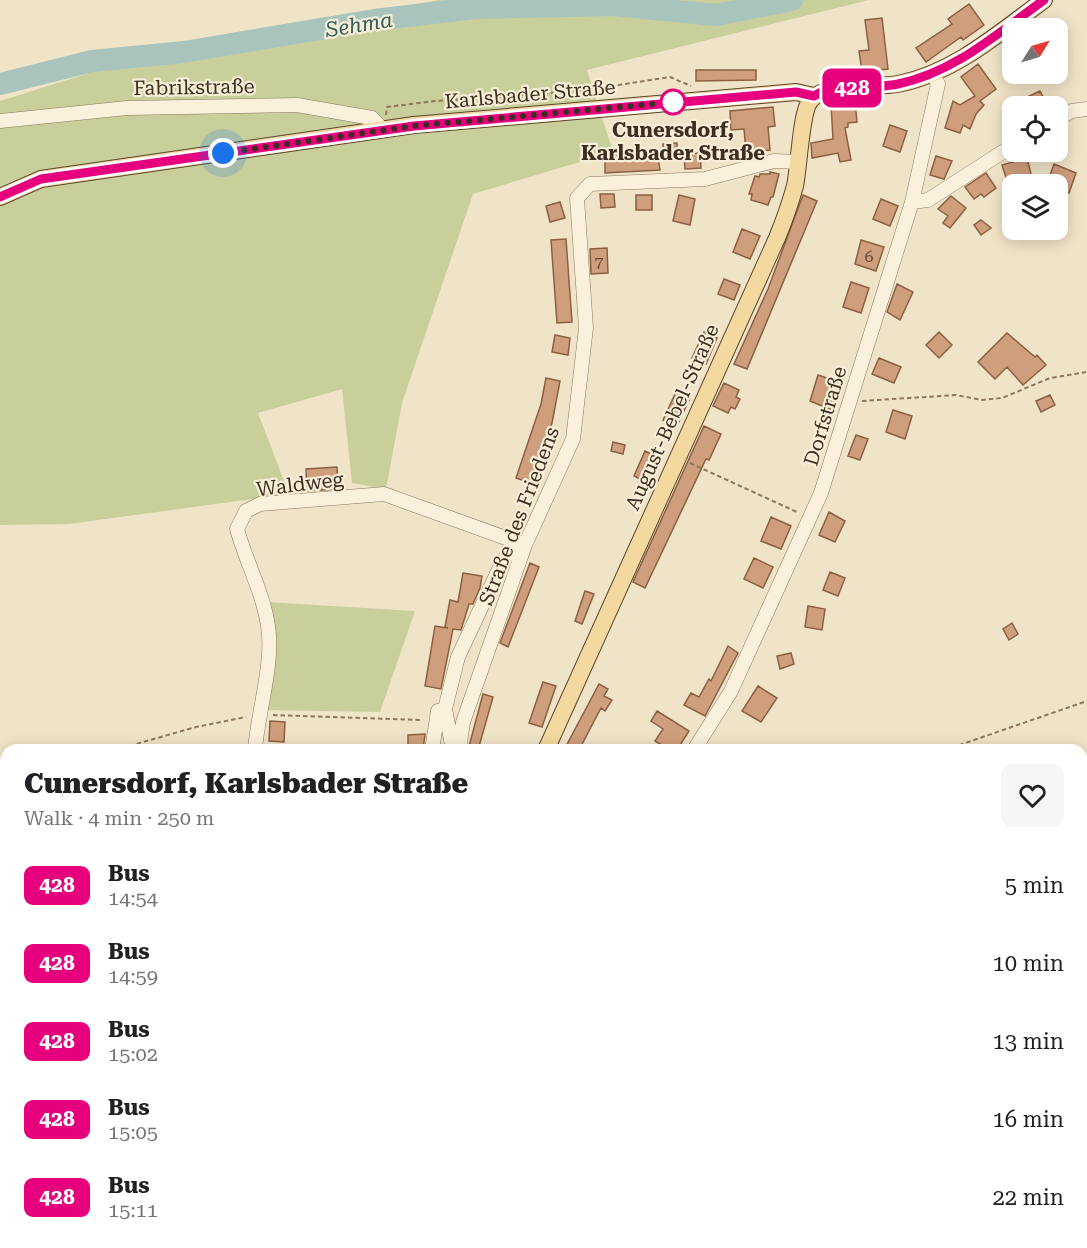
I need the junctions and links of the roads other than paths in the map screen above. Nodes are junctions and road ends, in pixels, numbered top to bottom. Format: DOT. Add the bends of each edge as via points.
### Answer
graph roads {
  1 [pos="1044,0"];
  2 [pos="933,74"];
  3 [pos="814,96"];
  4 [pos="1087,109"];
  5 [pos="1068,113"];
  6 [pos="0,121"];
  7 [pos="383,130"];
  8 [pos="1002,152"];
  9 [pos="799,162"];
  10 [pos="0,197"];
  11 [pos="912,202"];
  12 [pos="521,544"];
  13 [pos="445,709"];
  14 [pos="256,744"];
  15 [pos="433,744"];
  16 [pos="452,744"];
  17 [pos="460,744"];
  18 [pos="549,744"];
  19 [pos="698,744"];
  1 -- 2 [label="main road, Karlsbader Straße" via="963,58"];
  2 -- 3 [label="main road, Karlsbader Straße" via="898,84 825,90"];
  2 -- 11 [label="street, Dorfstraße" via="939,84"];
  3 -- 7 [label="main road, Karlsbader Straße" via="796,92"];
  3 -- 9 [label="main road, August-Bebel-Straße" via="805,113"];
  4 -- 5 [label="street"];
  6 -- 7 [label="street, Fabrikstraße" via="127,108 297,105 372,118"];
  7 -- 10 [label="main road, Karlsbader Straße" via="41,179"];
  8 -- 11 [label="street" via="928,200"];
  9 -- 12 [label="street, Straße des Friedens" via="774,161 705,179 590,184 577,198 586,328 573,439"];
  9 -- 18 [label="main road, August-Bebel-Straße" via="777,238"];
  11 -- 19 [label="street, Dorfstraße" via="821,494 731,691"];
  12 -- 13 [label="street" via="502,563 458,657"];
  12 -- 14 [label="street, Waldweg" via="384,494 260,504 246,511 237,529 262,598 268,627 268,657"];
  12 -- 17 [label="street, Straße des Friedens" via="463,722"];
  13 -- 15 [label="street" via="438,711"];
  13 -- 16 [label="street"];
}
